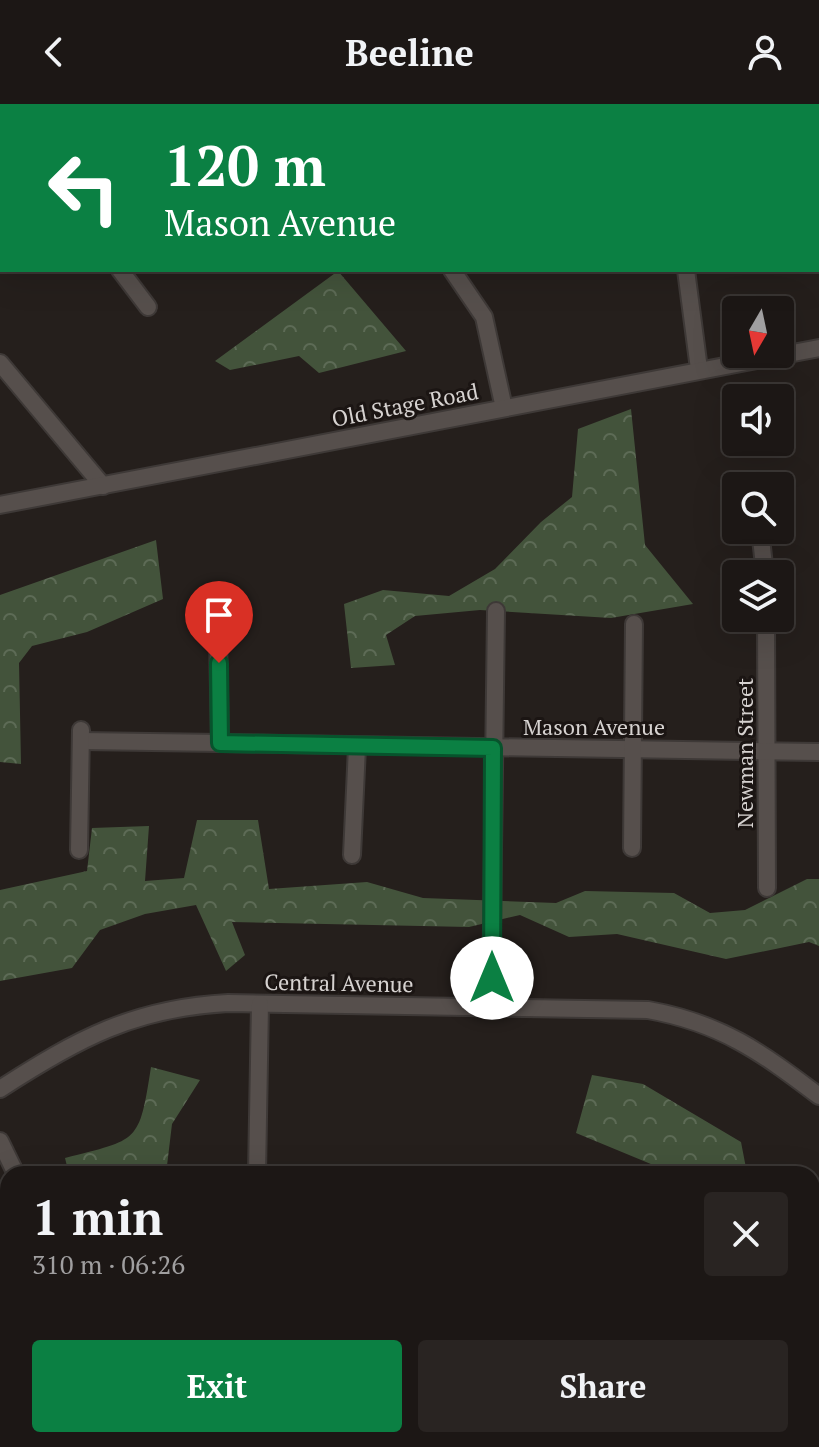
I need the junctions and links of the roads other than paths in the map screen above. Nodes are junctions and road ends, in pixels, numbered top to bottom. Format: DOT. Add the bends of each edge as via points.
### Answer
graph roads {
  1 [pos="122,272"];
  2 [pos="453,272"];
  3 [pos="686,272"];
  4 [pos="148,307"];
  5 [pos="819,348"];
  6 [pos="0,363"];
  7 [pos="699,369"];
  8 [pos="504,408"];
  9 [pos="103,486"];
  10 [pos="0,505"];
  11 [pos="496,611"];
  12 [pos="634,624"];
  13 [pos="766,632"];
  14 [pos="218,636"];
  15 [pos="220,743"];
  16 [pos="357,747"];
  17 [pos="493,748"];
  18 [pos="632,749"];
  19 [pos="768,751"];
  20 [pos="819,752"];
  21 [pos="632,848"];
  22 [pos="79,850"];
  23 [pos="352,855"];
  24 [pos="767,888"];
  25 [pos="260,1004"];
  26 [pos="491,1007"];
  27 [pos="0,1089"];
  28 [pos="819,1096"];
  29 [pos="0,1141"];
  30 [pos="12,1166"];
  31 [pos="257,1166"];
  1 -- 4 [label="street"];
  2 -- 8 [label="street" via="484,317"];
  3 -- 7 [label="street"];
  5 -- 7 [label="street, Old Stage Road"];
  6 -- 9 [label="street"];
  7 -- 8 [label="street, Old Stage Road"];
  8 -- 9 [label="street, Old Stage Road"];
  9 -- 10 [label="street, Old Stage Road"];
  11 -- 17 [label="street"];
  12 -- 18 [label="street"];
  13 -- 19 [label="street, Newman Street"];
  14 -- 15 [label="street"];
  15 -- 16 [label="street, Mason Avenue"];
  15 -- 22 [label="street, Mason Avenue" via="81,736"];
  16 -- 17 [label="street, Mason Avenue"];
  16 -- 23 [label="street"];
  17 -- 18 [label="street, Mason Avenue"];
  17 -- 26 [label="street"];
  18 -- 19 [label="street, Mason Avenue"];
  18 -- 21 [label="street"];
  19 -- 20 [label="street, Mason Avenue"];
  19 -- 24 [label="street, Newman Street"];
  25 -- 26 [label="street, Central Avenue"];
  25 -- 27 [label="street, Central Avenue" via="194,1005 127,1020 64,1048"];
  25 -- 31 [label="street"];
  26 -- 28 [label="street, Central Avenue" via="620,1008 675,1015 753,1046"];
  29 -- 30 [label="street"];
}
